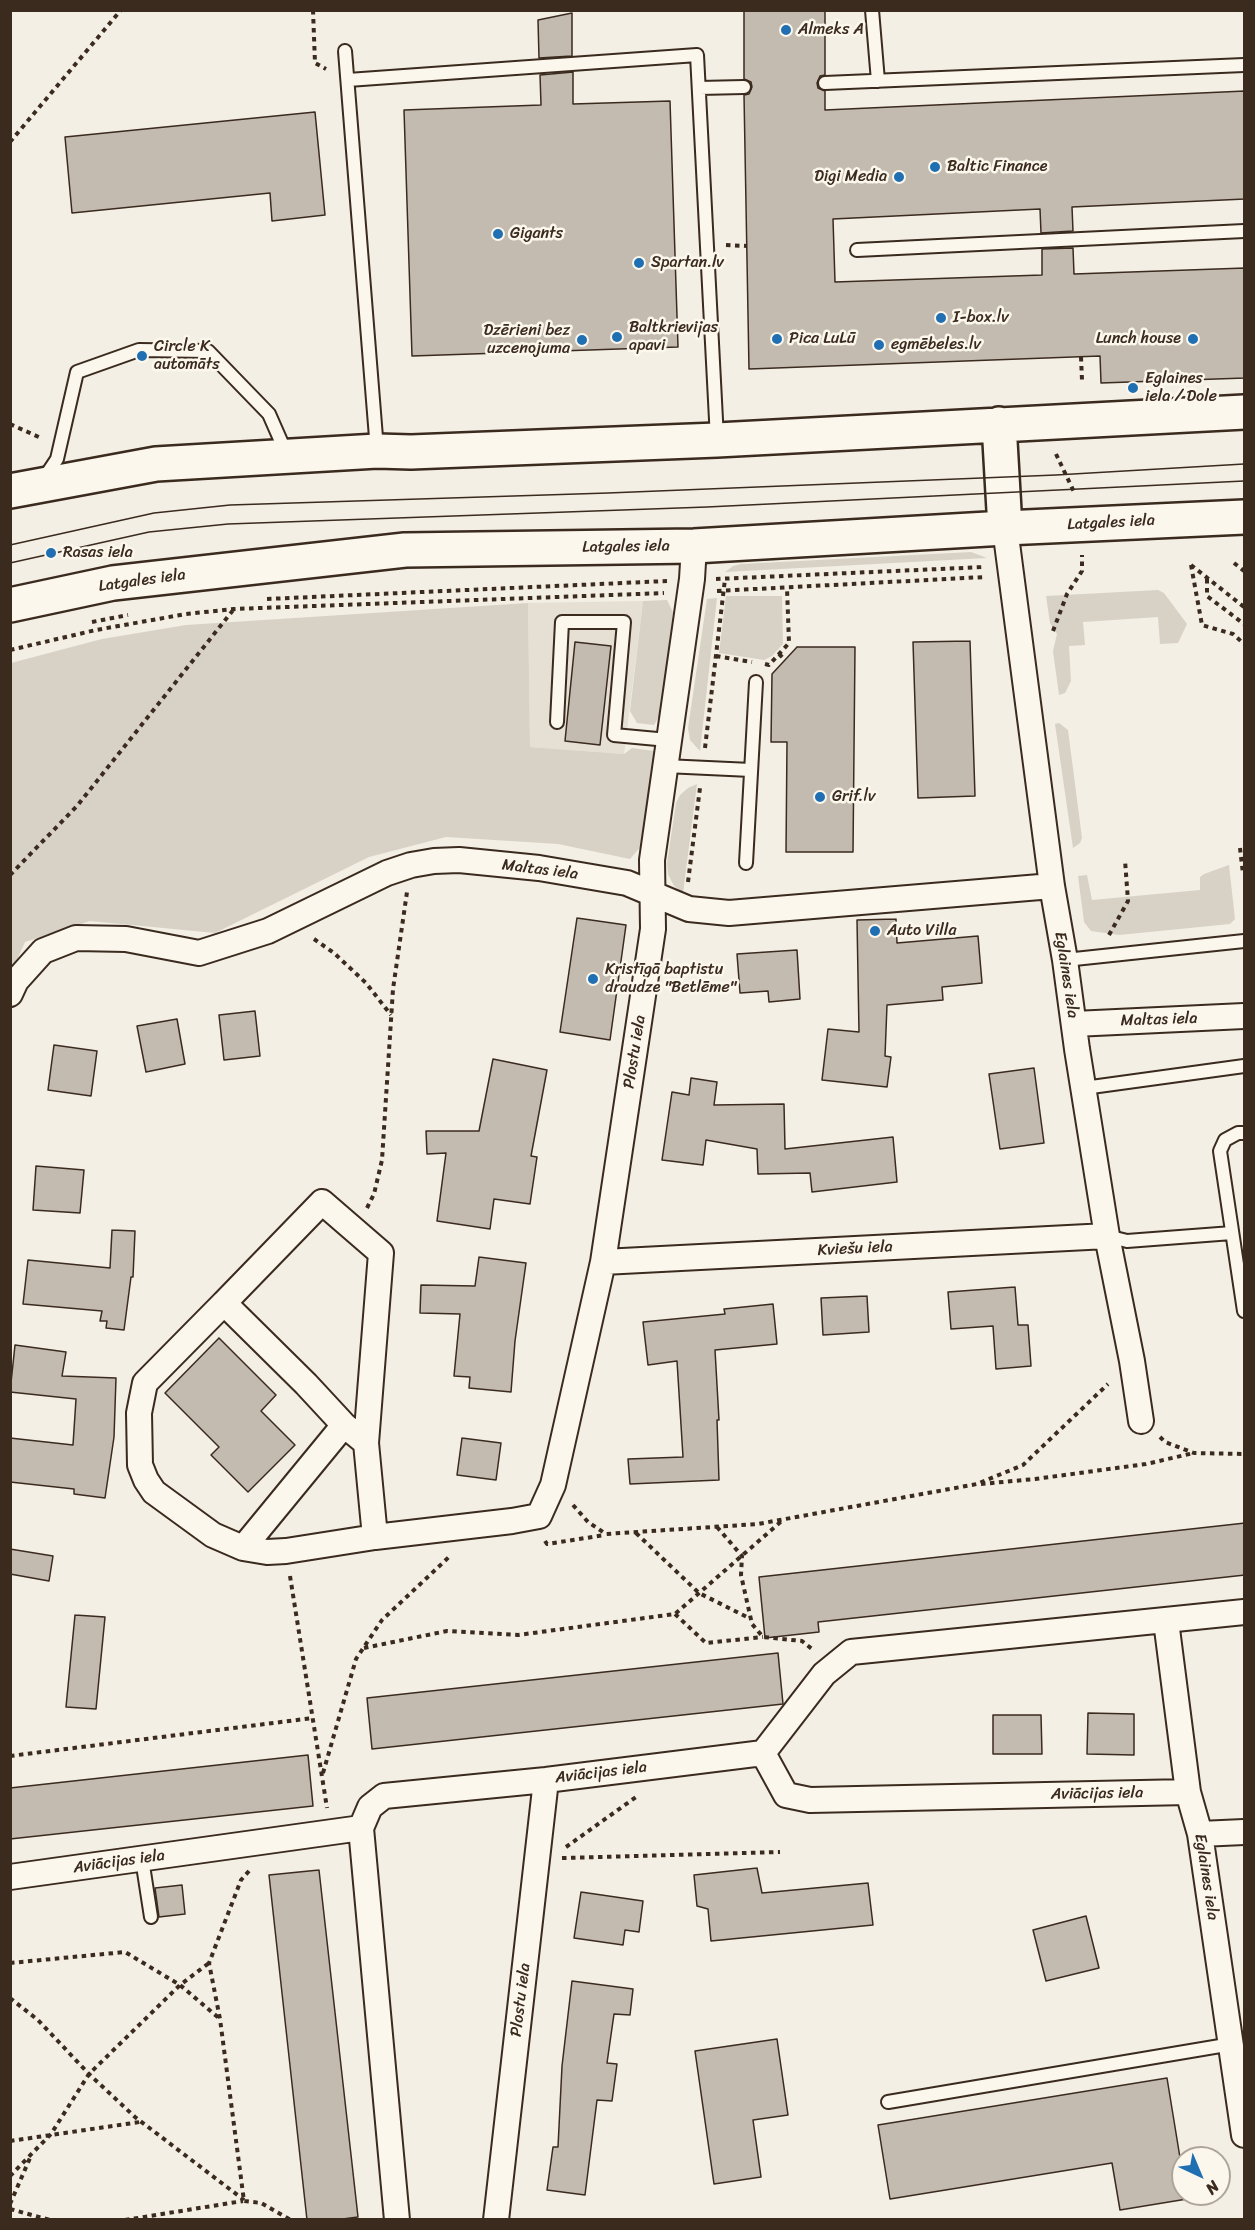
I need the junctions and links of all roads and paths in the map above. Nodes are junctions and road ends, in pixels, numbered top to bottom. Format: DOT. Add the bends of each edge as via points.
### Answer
graph roads {
  1 [pos="122,10"];
  2 [pos="872,10"];
  3 [pos="313,11"];
  4 [pos="345,51"];
  5 [pos="1245,65"];
  6 [pos="348,80"];
  7 [pos="878,81"];
  8 [pos="825,83"];
  9 [pos="744,87"];
  10 [pos="699,88"];
  11 [pos="10,142"];
  12 [pos="1245,231"];
  13 [pos="857,250"];
  14 [pos="1081,357"];
  15 [pos="1082,380"];
  16 [pos="1245,412"];
  17 [pos="10,424"];
  18 [pos="999,424"];
  19 [pos="717,440"];
  20 [pos="50,442"];
  21 [pos="377,451"];
  22 [pos="1056,454"];
  23 [pos="287,457"];
  24 [pos="22,488"];
  25 [pos="1076,496"];
  26 [pos="1245,517"];
  27 [pos="1005,528"];
  28 [pos="694,546"];
  29 [pos="1234,563"];
  30 [pos="987,567"];
  31 [pos="1083,571"];
  32 [pos="1245,571"];
  33 [pos="990,572"];
  34 [pos="1207,578"];
  35 [pos="724,579"];
  36 [pos="691,586"];
  37 [pos="787,588"];
  38 [pos="723,591"];
  39 [pos="259,600"];
  40 [pos="10,605"];
  41 [pos="1245,607"];
  42 [pos="234,609"];
  43 [pos="132,614"];
  44 [pos="89,623"];
  45 [pos="1245,624"];
  46 [pos="1053,631"];
  47 [pos="1245,644"];
  48 [pos="10,650"];
  49 [pos="779,654"];
  50 [pos="716,656"];
  51 [pos="785,660"];
  52 [pos="756,682"];
  53 [pos="557,722"];
  54 [pos="669,740"];
  55 [pos="665,766"];
  56 [pos="703,768"];
  57 [pos="751,770"];
  58 [pos="1240,848"];
  59 [pos="1125,860"];
  60 [pos="746,863"];
  61 [pos="411,865"];
  62 [pos="10,874"];
  63 [pos="1245,874"];
  64 [pos="1052,886"];
  65 [pos="652,895"];
  66 [pos="685,908"];
  67 [pos="289,921"];
  68 [pos="1106,940"];
  69 [pos="1245,941"];
  70 [pos="1065,960"];
  71 [pos="10,994"];
  72 [pos="392,1016"];
  73 [pos="1245,1016"];
  74 [pos="1074,1024"];
  75 [pos="1245,1066"];
  76 [pos="1084,1088"];
  77 [pos="1245,1133"];
  78 [pos="353,1229"];
  79 [pos="1232,1233"];
  80 [pos="1107,1236"];
  81 [pos="603,1262"];
  82 [pos="224,1304"];
  83 [pos="1245,1311"];
  84 [pos="1132,1361"];
  85 [pos="1141,1421"];
  86 [pos="344,1425"];
  87 [pos="366,1443"];
  88 [pos="1194,1453"];
  89 [pos="1245,1454"];
  90 [pos="977,1484"];
  91 [pos="553,1485"];
  92 [pos="533,1517"];
  93 [pos="784,1519"];
  94 [pos="717,1527"];
  95 [pos="636,1532"];
  96 [pos="606,1534"];
  97 [pos="375,1537"];
  98 [pos="243,1548"];
  99 [pos="286,1551"];
  100 [pos="451,1555"];
  101 [pos="742,1557"];
  102 [pos="699,1593"];
  103 [pos="1245,1611"];
  104 [pos="675,1614"];
  105 [pos="750,1619"];
  106 [pos="1166,1621"];
  107 [pos="763,1637"];
  108 [pos="364,1648"];
  109 [pos="834,1666"];
  110 [pos="312,1718"];
  111 [pos="763,1753"];
  112 [pos="10,1756"];
  113 [pos="322,1776"];
  114 [pos="546,1780"];
  115 [pos="1188,1792"];
  116 [pos="637,1797"];
  117 [pos="361,1828"];
  118 [pos="331,1832"];
  119 [pos="1245,1832"];
  120 [pos="1200,1834"];
  121 [pos="276,1840"];
  122 [pos="559,1852"];
  123 [pos="780,1852"];
  124 [pos="561,1858"];
  125 [pos="142,1859"];
  126 [pos="10,1877"];
  127 [pos="151,1917"];
  128 [pos="10,1963"];
  129 [pos="208,1963"];
  130 [pos="180,1985"];
  131 [pos="10,1998"];
  132 [pos="220,2019"];
  133 [pos="1232,2044"];
  134 [pos="89,2074"];
  135 [pos="888,2102"];
  136 [pos="140,2122"];
  137 [pos="51,2134"];
  138 [pos="1245,2135"];
  139 [pos="10,2141"];
  140 [pos="32,2154"];
  141 [pos="10,2176"];
  142 [pos="244,2201"];
  143 [pos="10,2204"];
  144 [pos="10,2209"];
  145 [pos="50,2220"];
  146 [pos="125,2220"];
  147 [pos="291,2220"];
  148 [pos="397,2220"];
  149 [pos="496,2220"];
  1 -- 11 [label="path"];
  2 -- 7 [label="lane"];
  3 -- 6 [label="path" via="315,63"];
  4 -- 6 [label="lane"];
  5 -- 7 [label="lane"];
  6 -- 10 [label="lane" via="697,55"];
  6 -- 21 [label="lane"];
  7 -- 8 [label="lane"];
  9 -- 10 [label="lane"];
  10 -- 19 [label="lane"];
  12 -- 13 [label="lane"];
  14 -- 15 [label="path"];
  16 -- 18 [label="highway"];
  17 -- 20 [label="path"];
  18 -- 19 [label="highway"];
  18 -- 27 [label="highway"];
  19 -- 21 [label="highway"];
  21 -- 23 [label="highway"];
  22 -- 25 [label="path"];
  23 -- 24 [label="highway" via="156,464"];
  23 -- 24 [label="lane" via="269,414 208,351 139,350 77,372 57,459 49,474"];
  26 -- 27 [label="highway, Latgales iela"];
  27 -- 28 [label="highway, Latgales iela"];
  27 -- 64 [label="street, Eglaines iela"];
  28 -- 36 [label="street, Plostu iela"];
  28 -- 40 [label="highway, Latgales iela" via="405,550 113,583"];
  29 -- 32 [label="path"];
  30 -- 35 [label="path"];
  31 -- 46 [label="path" via="1067,594"];
  33 -- 37 [label="path" via="985,577"];
  34 -- 41 [label="path"];
  34 -- 45 [label="path" via="1207,596"];
  34 -- 47 [label="path" via="1191,565 1202,625 1233,634"];
  35 -- 36 [label="path"];
  35 -- 38 [label="path"];
  36 -- 38 [label="path"];
  36 -- 39 [label="path"];
  36 -- 42 [label="path"];
  36 -- 54 [label="street, Plostu iela"];
  37 -- 38 [label="path"];
  37 -- 49 [label="path" via="789,643"];
  38 -- 50 [label="path"];
  42 -- 48 [label="path" via="96,630"];
  42 -- 62 [label="path" via="77,806"];
  43 -- 44 [label="path"];
  49 -- 50 [label="path" via="769,664"];
  49 -- 51 [label="path"];
  50 -- 56 [label="path"];
  52 -- 57 [label="lane"];
  53 -- 54 [label="lane" via="562,622 624,622 614,735"];
  54 -- 55 [label="street, Plostu iela"];
  55 -- 56 [label="lane"];
  55 -- 65 [label="street, Plostu iela" via="652,860"];
  56 -- 57 [label="lane"];
  56 -- 66 [label="path"];
  57 -- 60 [label="lane"];
  58 -- 63 [label="path"];
  59 -- 68 [label="path" via="1128,901"];
  61 -- 65 [label="street, Maltas iela" via="459,860 539,868 627,883"];
  61 -- 67 [label="street, Maltas iela" via="362,884"];
  61 -- 72 [label="path"];
  64 -- 66 [label="street, Maltas iela" via="729,913"];
  64 -- 70 [label="street, Eglaines iela"];
  65 -- 66 [label="street, Maltas iela"];
  65 -- 81 [label="street, Plostu iela" via="653,929"];
  67 -- 71 [label="street, Maltas iela" via="199,952 126,939 76,938 42,951"];
  67 -- 72 [label="path" via="366,983"];
  69 -- 70 [label="lane"];
  70 -- 74 [label="street, Eglaines iela"];
  72 -- 78 [label="path" via="382,1160 374,1194"];
  73 -- 74 [label="street, Maltas iela"];
  74 -- 76 [label="street, Eglaines iela"];
  75 -- 76 [label="lane"];
  76 -- 80 [label="street, Eglaines iela"];
  77 -- 79 [label="lane" via="1225,1140 1220,1151"];
  78 -- 82 [label="street" via="322,1202"];
  78 -- 87 [label="street" via="381,1253"];
  79 -- 80 [label="lane" via="1127,1241"];
  79 -- 83 [label="lane"];
  80 -- 81 [label="street, Kviešu iela"];
  80 -- 84 [label="street, Eglaines iela"];
  81 -- 91 [label="street, Plostu iela"];
  82 -- 86 [label="street"];
  82 -- 98 [label="street" via="145,1383 139,1413 140,1465 154,1492 213,1536"];
  84 -- 85 [label="street, Eglaines iela"];
  84 -- 90 [label="path" via="1023,1465"];
  85 -- 88 [label="path" via="1165,1442"];
  86 -- 87 [label="street"];
  86 -- 98 [label="street"];
  87 -- 97 [label="street"];
  88 -- 89 [label="path"];
  88 -- 90 [label="path" via="1146,1464"];
  90 -- 93 [label="path"];
  91 -- 92 [label="street, Plostu iela"];
  91 -- 96 [label="path" via="588,1522"];
  92 -- 96 [label="path" via="547,1544"];
  92 -- 97 [label="street"];
  93 -- 94 [label="path"];
  93 -- 101 [label="path"];
  94 -- 95 [label="path"];
  94 -- 101 [label="path"];
  95 -- 96 [label="path"];
  95 -- 102 [label="path"];
  97 -- 99 [label="street"];
  98 -- 99 [label="street"];
  99 -- 110 [label="path"];
  100 -- 108 [label="path" via="382,1620"];
  101 -- 102 [label="path"];
  101 -- 105 [label="path" via="741,1575"];
  102 -- 104 [label="path"];
  102 -- 105 [label="path"];
  103 -- 106 [label="street"];
  104 -- 107 [label="path" via="706,1643"];
  104 -- 108 [label="path" via="518,1635 447,1631"];
  105 -- 107 [label="path"];
  106 -- 109 [label="street" via="851,1652"];
  106 -- 115 [label="street, Eglaines iela"];
  107 -- 109 [label="path" via="802,1641"];
  108 -- 113 [label="path" via="356,1659"];
  109 -- 111 [label="street"];
  110 -- 112 [label="path"];
  110 -- 113 [label="path"];
  111 -- 114 [label="street, Aviācijas iela"];
  111 -- 115 [label="street, Aviācijas iela" via="786,1795 810,1800"];
  113 -- 118 [label="path"];
  114 -- 117 [label="street, Aviācijas iela" via="384,1796 370,1807"];
  114 -- 149 [label="street, Plostu iela"];
  115 -- 120 [label="street, Eglaines iela"];
  116 -- 122 [label="path"];
  117 -- 118 [label="street, Aviācijas iela"];
  117 -- 148 [label="street"];
  118 -- 121 [label="street, Aviācijas iela"];
  119 -- 120 [label="street"];
  120 -- 133 [label="street, Eglaines iela"];
  121 -- 125 [label="street, Aviācijas iela"];
  121 -- 129 [label="path" via="241,1880"];
  123 -- 124 [label="path"];
  125 -- 126 [label="street, Aviācijas iela"];
  125 -- 127 [label="lane"];
  128 -- 130 [label="path" via="125,1952"];
  129 -- 130 [label="path"];
  129 -- 132 [label="path"];
  130 -- 132 [label="path"];
  130 -- 134 [label="path"];
  131 -- 134 [label="path" via="38,2020"];
  132 -- 142 [label="path"];
  133 -- 135 [label="lane"];
  133 -- 138 [label="street, Eglaines iela"];
  134 -- 136 [label="path"];
  134 -- 137 [label="path"];
  136 -- 137 [label="path"];
  136 -- 142 [label="path"];
  137 -- 139 [label="path"];
  137 -- 140 [label="path"];
  140 -- 141 [label="path"];
  140 -- 143 [label="path"];
  142 -- 146 [label="path"];
  142 -- 147 [label="path" via="261,2203"];
  144 -- 145 [label="path"];
}
